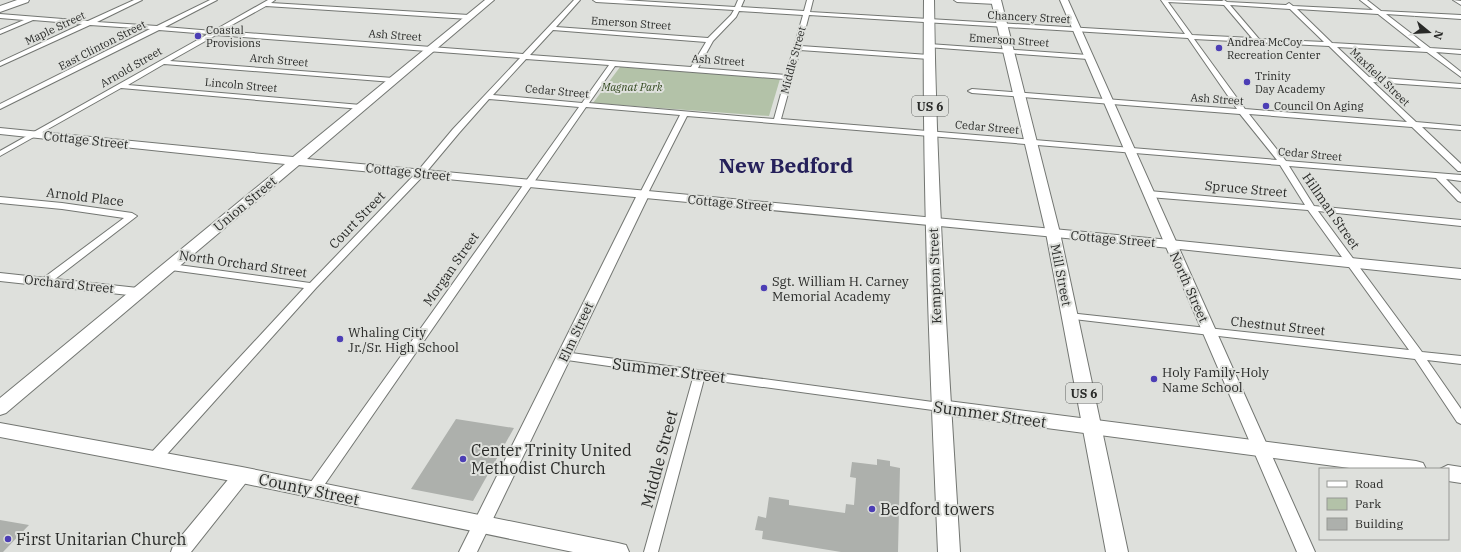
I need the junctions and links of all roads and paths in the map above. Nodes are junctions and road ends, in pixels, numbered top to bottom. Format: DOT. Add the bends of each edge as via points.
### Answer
graph roads {
  1 [pos="25,0"];
  2 [pos="129,0"];
  3 [pos="139,0"];
  4 [pos="214,0"];
  5 [pos="272,0"];
  6 [pos="490,0"];
  7 [pos="577,0"];
  8 [pos="596,0"];
  9 [pos="741,0"];
  10 [pos="810,0"];
  11 [pos="929,0"];
  12 [pos="957,0"];
  13 [pos="1064,0"];
  14 [pos="1165,0"];
  15 [pos="1284,0"];
  16 [pos="1364,0"];
  17 [pos="1456,0"];
  18 [pos="996,1"];
  19 [pos="656,2"];
  20 [pos="1224,2"];
  21 [pos="1461,3"];
  22 [pos="265,4"];
  23 [pos="1292,7"];
  24 [pos="0,9"];
  25 [pos="737,9"];
  26 [pos="1380,12"];
  27 [pos="805,13"];
  28 [pos="0,16"];
  29 [pos="469,17"];
  30 [pos="1461,17"];
  31 [pos="33,18"];
  32 [pos="929,21"];
  33 [pos="89,23"];
  34 [pos="1002,26"];
  35 [pos="157,28"];
  36 [pos="551,28"];
  37 [pos="1077,30"];
  38 [pos="0,32"];
  39 [pos="215,33"];
  40 [pos="1190,37"];
  41 [pos="710,40"];
  42 [pos="1257,40"];
  43 [pos="1330,45"];
  44 [pos="796,48"];
  45 [pos="430,49"];
  46 [pos="1428,50"];
  47 [pos="1009,51"];
  48 [pos="929,52"];
  49 [pos="1461,52"];
  50 [pos="526,56"];
  51 [pos="1088,57"];
  52 [pos="162,62"];
  53 [pos="0,64"];
  54 [pos="613,64"];
  55 [pos="693,70"];
  56 [pos="1461,75"];
  57 [pos="789,77"];
  58 [pos="1367,79"];
  59 [pos="393,80"];
  60 [pos="119,86"];
  61 [pos="1461,86"];
  62 [pos="972,91"];
  63 [pos="1020,94"];
  64 [pos="488,96"];
  65 [pos="1108,102"];
  66 [pos="584,104"];
  67 [pos="0,107"];
  68 [pos="361,107"];
  69 [pos="1243,112"];
  70 [pos="685,113"];
  71 [pos="777,121"];
  72 [pos="1414,124"];
  73 [pos="1461,128"];
  74 [pos="0,131"];
  75 [pos="931,134"];
  76 [pos="34,135"];
  77 [pos="1031,142"];
  78 [pos="1129,150"];
  79 [pos="0,154"];
  80 [pos="297,161"];
  81 [pos="1283,163"];
  82 [pos="1461,169"];
  83 [pos="420,174"];
  84 [pos="1438,176"];
  85 [pos="1461,178"];
  86 [pos="528,184"];
  87 [pos="1149,194"];
  88 [pos="643,195"];
  89 [pos="1461,199"];
  90 [pos="0,200"];
  91 [pos="1311,208"];
  92 [pos="934,222"];
  93 [pos="1461,223"];
  94 [pos="1053,233"];
  95 [pos="1170,244"];
  96 [pos="1352,264"];
  97 [pos="171,267"];
  98 [pos="1461,274"];
  99 [pos="0,277"];
  100 [pos="46,281"];
  101 [pos="312,286"];
  102 [pos="138,292"];
  103 [pos="1069,316"];
  104 [pos="1209,333"];
  105 [pos="1418,355"];
  106 [pos="564,356"];
  107 [pos="1461,360"];
  108 [pos="700,374"];
  109 [pos="940,407"];
  110 [pos="0,408"];
  111 [pos="1461,419"];
  112 [pos="1092,428"];
  113 [pos="0,430"];
  114 [pos="1261,449"];
  115 [pos="155,458"];
  116 [pos="1408,468"];
  117 [pos="1449,473"];
  118 [pos="242,475"];
  119 [pos="1461,475"];
  120 [pos="313,490"];
  121 [pos="481,525"];
  122 [pos="180,552"];
  123 [pos="468,552"];
  124 [pos="618,552"];
  125 [pos="651,552"];
  126 [pos="949,552"];
  127 [pos="1117,552"];
  128 [pos="1306,552"];
  1 -- 24 [label="main road"];
  2 -- 3 [label="street"];
  3 -- 33 [label="street, Maple Street"];
  4 -- 35 [label="street, East Clinton Street"];
  5 -- 22 [label="street, Arnold Street"];
  6 -- 29 [label="main road, Union Street"];
  7 -- 36 [label="street, Court Street"];
  8 -- 19 [label="street, Chancery Street"];
  9 -- 25 [label="street"];
  10 -- 27 [label="street, Middle Street"];
  11 -- 32 [label="main road, Kempton Street / US 6"];
  12 -- 18 [label="street"];
  13 -- 37 [label="street, North Street"];
  14 -- 20 [label="street"];
  14 -- 40 [label="street, Hillman Street"];
  15 -- 23 [label="street, Maxfield Street"];
  16 -- 26 [label="street"];
  17 -- 21 [label="street"];
  18 -- 34 [label="main road, Mill Street / US 6"];
  19 -- 25 [label="street, Chancery Street"];
  20 -- 23 [label="street"];
  20 -- 42 [label="street"];
  22 -- 29 [label="street"];
  22 -- 39 [label="street, Arnold Street"];
  23 -- 26 [label="street"];
  23 -- 43 [label="street, Maxfield Street"];
  25 -- 27 [label="street, Chancery Street"];
  25 -- 41 [label="street" via="731,21"];
  26 -- 30 [label="street"];
  26 -- 46 [label="street"];
  27 -- 32 [label="street, Chancery Street"];
  27 -- 44 [label="street, Middle Street"];
  28 -- 31 [label="street, Ash Street"];
  29 -- 45 [label="main road, Union Street"];
  31 -- 33 [label="street, Ash Street"];
  31 -- 38 [label="street"];
  32 -- 34 [label="street, Chancery Street"];
  32 -- 48 [label="main road, Kempton Street / US 6"];
  33 -- 35 [label="street, Ash Street"];
  33 -- 53 [label="street, Maple Street"];
  34 -- 37 [label="street, Chancery Street"];
  34 -- 47 [label="main road, Mill Street / US 6"];
  35 -- 39 [label="street, Ash Street"];
  35 -- 67 [label="street, East Clinton Street"];
  36 -- 41 [label="street, Emerson Street"];
  36 -- 50 [label="street, Court Street"];
  37 -- 40 [label="street, Chancery Street"];
  37 -- 51 [label="street, North Street"];
  39 -- 45 [label="street, Ash Street"];
  39 -- 52 [label="street, Arnold Street"];
  40 -- 42 [label="street, Chancery Street"];
  40 -- 69 [label="street, Hillman Street"];
  41 -- 55 [label="street"];
  42 -- 43 [label="street, Chancery Street"];
  43 -- 46 [label="street, Chancery Street"];
  43 -- 58 [label="street, Maxfield Street"];
  44 -- 48 [label="street, Emerson Street"];
  44 -- 57 [label="street, Middle Street"];
  45 -- 50 [label="street, Ash Street"];
  45 -- 59 [label="main road, Union Street"];
  46 -- 49 [label="street, Chancery Street"];
  46 -- 56 [label="street"];
  47 -- 48 [label="street, Emerson Street"];
  47 -- 51 [label="street, Emerson Street"];
  47 -- 63 [label="main road, Mill Street / US 6"];
  48 -- 75 [label="main road, Kempton Street / US 6"];
  50 -- 54 [label="street, Ash Street"];
  50 -- 64 [label="street, Court Street"];
  51 -- 65 [label="street, North Street"];
  52 -- 59 [label="street, Arch Street"];
  52 -- 60 [label="street, Arnold Street"];
  54 -- 55 [label="street, Ash Street"];
  54 -- 66 [label="street, Morgan Street"];
  55 -- 57 [label="street, Ash Street"];
  57 -- 71 [label="street, Middle Street"];
  58 -- 61 [label="street"];
  58 -- 72 [label="street, Maxfield Street"];
  59 -- 68 [label="main road, Union Street"];
  60 -- 68 [label="street, Lincoln Street"];
  60 -- 76 [label="street, Arnold Street"];
  62 -- 63 [label="street, Ash Street"];
  63 -- 65 [label="street, Ash Street"];
  63 -- 77 [label="main road, Mill Street / US 6"];
  64 -- 66 [label="street, Cedar Street"];
  64 -- 83 [label="street, Court Street"];
  65 -- 69 [label="street, Ash Street"];
  65 -- 78 [label="street, North Street"];
  66 -- 70 [label="street, Cedar Street"];
  66 -- 86 [label="street, Morgan Street"];
  68 -- 80 [label="main road, Union Street"];
  69 -- 72 [label="street, Ash Street"];
  69 -- 81 [label="street, Hillman Street"];
  70 -- 71 [label="street, Cedar Street"];
  70 -- 88 [label="street, Elm Street"];
  71 -- 75 [label="street, Cedar Street"];
  72 -- 73 [label="street, Ash Street"];
  72 -- 82 [label="street, Maxfield Street"];
  74 -- 76 [label="main road, Cottage Street"];
  75 -- 77 [label="street, Cedar Street"];
  75 -- 92 [label="main road, Kempton Street / US 6"];
  76 -- 79 [label="street, Arnold Street"];
  76 -- 80 [label="main road, Cottage Street"];
  77 -- 78 [label="street, Cedar Street"];
  77 -- 94 [label="main road, Mill Street / US 6"];
  78 -- 81 [label="street, Cedar Street"];
  78 -- 87 [label="street, North Street"];
  80 -- 83 [label="main road, Cottage Street"];
  80 -- 97 [label="main road, Union Street"];
  81 -- 84 [label="street, Cedar Street"];
  81 -- 91 [label="street, Hillman Street"];
  83 -- 86 [label="main road, Cottage Street"];
  83 -- 101 [label="street, Court Street"];
  84 -- 85 [label="street, Cedar Street"];
  84 -- 89 [label="street"];
  86 -- 88 [label="main road, Cottage Street"];
  86 -- 120 [label="street, Morgan Street"];
  87 -- 91 [label="street, Spruce Street"];
  87 -- 95 [label="street, North Street"];
  88 -- 92 [label="main road, Cottage Street"];
  88 -- 106 [label="street, Elm Street"];
  90 -- 100 [label="street, Arnold Place" via="132,216"];
  91 -- 93 [label="street, Spruce Street"];
  91 -- 96 [label="street, Hillman Street"];
  92 -- 94 [label="main road, Cottage Street"];
  92 -- 109 [label="main road, Kempton Street / US 6"];
  94 -- 95 [label="main road, Cottage Street"];
  94 -- 103 [label="main road, Mill Street / US 6"];
  95 -- 96 [label="main road, Cottage Street"];
  95 -- 104 [label="street, North Street"];
  96 -- 98 [label="main road, Cottage Street"];
  96 -- 105 [label="street, Hillman Street"];
  97 -- 101 [label="street, North Orchard Street"];
  97 -- 102 [label="main road, Union Street"];
  99 -- 100 [label="street, Orchard Street"];
  100 -- 102 [label="street, Orchard Street"];
  101 -- 115 [label="street, Court Street"];
  102 -- 110 [label="main road, Union Street"];
  103 -- 104 [label="street, Chestnut Street"];
  103 -- 112 [label="main road, Mill Street / US 6"];
  104 -- 105 [label="street, Chestnut Street"];
  104 -- 114 [label="street, North Street"];
  105 -- 107 [label="street, Chestnut Street"];
  105 -- 111 [label="street, Hillman Street"];
  106 -- 108 [label="street, Summer Street"];
  106 -- 121 [label="street, Elm Street"];
  108 -- 109 [label="street, Summer Street"];
  108 -- 125 [label="street, Middle Street"];
  109 -- 112 [label="main road, Summer Street"];
  109 -- 126 [label="main road, Kempton Street / US 6"];
  112 -- 114 [label="main road, Summer Street"];
  112 -- 127 [label="main road, Mill Street / US 6"];
  113 -- 115 [label="main road, County Street"];
  114 -- 116 [label="main road, Summer Street"];
  114 -- 128 [label="street, North Street"];
  115 -- 118 [label="main road, County Street"];
  117 -- 119 [label="main road"];
  118 -- 120 [label="main road, County Street"];
  118 -- 122 [label="street"];
  120 -- 121 [label="main road, County Street"];
  121 -- 123 [label="street, Elm Street"];
  121 -- 124 [label="main road, County Street"];
}
